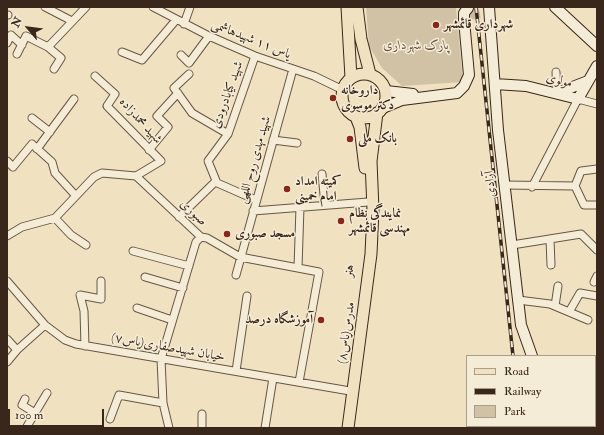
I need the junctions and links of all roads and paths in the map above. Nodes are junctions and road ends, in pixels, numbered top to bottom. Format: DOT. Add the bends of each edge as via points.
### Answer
graph roads {
  1 [pos="45,7"];
  2 [pos="86,7"];
  3 [pos="153,7"];
  4 [pos="190,7"];
  5 [pos="347,7"];
  6 [pos="357,7"];
  7 [pos="559,8"];
  8 [pos="474,13"];
  9 [pos="176,20"];
  10 [pos="72,21"];
  11 [pos="184,24"];
  12 [pos="209,36"];
  13 [pos="7,43"];
  14 [pos="22,45"];
  15 [pos="597,46"];
  16 [pos="48,47"];
  17 [pos="122,52"];
  18 [pos="17,54"];
  19 [pos="181,55"];
  20 [pos="255,56"];
  21 [pos="597,66"];
  22 [pos="54,69"];
  23 [pos="293,70"];
  24 [pos="556,72"];
  25 [pos="189,74"];
  26 [pos="370,74"];
  27 [pos="95,76"];
  28 [pos="351,78"];
  29 [pos="588,81"];
  30 [pos="495,84"];
  31 [pos="343,90"];
  32 [pos="386,91"];
  33 [pos="178,93"];
  34 [pos="557,93"];
  35 [pos="429,95"];
  36 [pos="74,99"];
  37 [pos="578,99"];
  38 [pos="597,104"];
  39 [pos="380,111"];
  40 [pos="356,117"];
  41 [pos="32,118"];
  42 [pos="50,132"];
  43 [pos="228,134"];
  44 [pos="273,140"];
  45 [pos="297,143"];
  46 [pos="37,149"];
  47 [pos="149,150"];
  48 [pos="7,161"];
  49 [pos="597,169"];
  50 [pos="322,174"];
  51 [pos="136,176"];
  52 [pos="217,183"];
  53 [pos="504,185"];
  54 [pos="575,186"];
  55 [pos="532,187"];
  56 [pos="76,196"];
  57 [pos="256,200"];
  58 [pos="368,202"];
  59 [pos="325,205"];
  60 [pos="597,205"];
  61 [pos="300,207"];
  62 [pos="253,211"];
  63 [pos="179,217"];
  64 [pos="55,218"];
  65 [pos="7,236"];
  66 [pos="201,238"];
  67 [pos="550,239"];
  68 [pos="86,245"];
  69 [pos="512,245"];
  70 [pos="597,250"];
  71 [pos="133,251"];
  72 [pos="240,257"];
  73 [pos="551,265"];
  74 [pos="189,266"];
  75 [pos="298,268"];
  76 [pos="236,275"];
  77 [pos="145,277"];
  78 [pos="7,281"];
  79 [pos="101,281"];
  80 [pos="558,286"];
  81 [pos="183,288"];
  82 [pos="247,296"];
  83 [pos="597,296"];
  84 [pos="518,300"];
  85 [pos="555,306"];
  86 [pos="137,308"];
  87 [pos="569,312"];
  88 [pos="172,320"];
  89 [pos="588,320"];
  90 [pos="45,325"];
  91 [pos="7,339"];
  92 [pos="85,346"];
  93 [pos="17,350"];
  94 [pos="532,355"];
  95 [pos="161,359"];
  96 [pos="7,362"];
  97 [pos="236,371"];
  98 [pos="273,378"];
  99 [pos="299,382"];
  100 [pos="350,391"];
  101 [pos="47,393"];
  102 [pos="25,399"];
  103 [pos="163,403"];
  104 [pos="35,413"];
  105 [pos="202,414"];
  106 [pos="110,419"];
  107 [pos="26,428"];
  108 [pos="169,428"];
  109 [pos="202,428"];
  110 [pos="265,428"];
  111 [pos="344,428"];
  112 [pos="348,428"];
  1 -- 10 [label="street"];
  2 -- 10 [label="street"];
  3 -- 9 [label="street, یاس ۱۱ شهیدهاشمی"];
  4 -- 11 [label="street"];
  5 -- 28 [label="main road"];
  6 -- 26 [label="main road" via="361,39"];
  7 -- 15 [label="street"];
  8 -- 30 [label="street, آزادی"];
  8 -- 35 [label="street" via="469,76 464,86 457,93"];
  9 -- 11 [label="street, یاس ۱۱ شهیدهاشمی"];
  9 -- 17 [label="street" via="142,60"];
  10 -- 16 [label="street"];
  11 -- 12 [label="street, یاس ۱۱ شهیدهاشمی"];
  12 -- 19 [label="street" via="189,63"];
  12 -- 20 [label="street, یاس ۱۱ شهیدهاشمی"];
  13 -- 14 [label="street" via="11,35"];
  14 -- 16 [label="street" via="26,36"];
  14 -- 18 [label="street"];
  16 -- 22 [label="street" via="61,58"];
  20 -- 23 [label="street, یاس ۱۱ شهیدهاشمی"];
  20 -- 43 [label="street, شهید کیابادرودی"];
  21 -- 29 [label="street, مولوی"];
  23 -- 31 [label="street, یاس ۱۱ شهیدهاشمی" via="314,76"];
  23 -- 44 [label="street, شهید مهدی روح اللهی"];
  24 -- 34 [label="street"];
  25 -- 33 [label="street" via="174,88"];
  26 -- 28 [label="main road"];
  26 -- 32 [label="main road" via="379,79"];
  27 -- 47 [label="street, شهید محمدزاده" via="115,94 107,106"];
  28 -- 31 [label="main road"];
  29 -- 34 [label="street"];
  29 -- 37 [label="street, مولوی"];
  30 -- 34 [label="street, مولوی" via="526,86"];
  30 -- 53 [label="street, آزادی"];
  31 -- 40 [label="main road" via="346,109"];
  32 -- 35 [label="street"];
  32 -- 39 [label="main road"];
  33 -- 43 [label="street" via="192,114"];
  33 -- 47 [label="street" via="157,116 168,128"];
  34 -- 37 [label="street, مولوی"];
  35 -- 39 [label="street" via="402,100"];
  36 -- 42 [label="street"];
  37 -- 38 [label="street"];
  37 -- 55 [label="street"];
  39 -- 40 [label="main road" via="365,118"];
  39 -- 112 [label="main road, مدرس(یاس۸)" via="372,144 371,254"];
  40 -- 58 [label="main road, هنر" via="360,127 366,169"];
  41 -- 42 [label="street"];
  42 -- 46 [label="street"];
  43 -- 52 [label="street, شهید کیابادرودی" via="208,161"];
  44 -- 45 [label="street"];
  44 -- 57 [label="street, شهید مهدی روح اللهی"];
  46 -- 48 [label="street" via="32,144 13,167"];
  46 -- 56 [label="street" via="52,162 55,173"];
  47 -- 51 [label="street, شهید محمدزاده" via="161,161"];
  49 -- 54 [label="street" via="581,171"];
  50 -- 59 [label="street"];
  51 -- 56 [label="street" via="102,173 94,177"];
  51 -- 63 [label="street, صبوری"];
  52 -- 57 [label="street"];
  52 -- 63 [label="street" via="214,182"];
  53 -- 55 [label="street"];
  53 -- 69 [label="street, آزادی"];
  54 -- 55 [label="street"];
  54 -- 60 [label="street" via="584,205"];
  56 -- 64 [label="street"];
  57 -- 62 [label="street, شهید مهدی روح اللهی"];
  58 -- 59 [label="street"];
  58 -- 100 [label="main road, هنر" via="366,256"];
  59 -- 61 [label="street"];
  61 -- 62 [label="street"];
  61 -- 75 [label="street"];
  62 -- 72 [label="street, شهید مهدی روح اللهی"];
  63 -- 66 [label="street, صبوری"];
  64 -- 65 [label="street" via="22,227"];
  64 -- 68 [label="street" via="71,236"];
  66 -- 72 [label="street, صبوری" via="207,238"];
  66 -- 74 [label="street" via="196,242"];
  67 -- 69 [label="street"];
  67 -- 70 [label="street" via="581,234"];
  67 -- 73 [label="street"];
  69 -- 84 [label="street, آزادی"];
  71 -- 74 [label="street"];
  72 -- 75 [label="street, صبوری"];
  72 -- 76 [label="street, شهید مهدی روح اللهی"];
  74 -- 81 [label="street"];
  75 -- 99 [label="street, صبوری" via="319,272"];
  77 -- 81 [label="street"];
  78 -- 90 [label="street, خیابان شهیدصفاری(یاس۷)"];
  79 -- 92 [label="street" via="101,299 80,295 84,311"];
  80 -- 85 [label="street"];
  81 -- 88 [label="street"];
  82 -- 97 [label="street"];
  83 -- 87 [label="street" via="580,293"];
  84 -- 85 [label="street"];
  84 -- 94 [label="street, آزادی" via="521,325"];
  85 -- 87 [label="street"];
  86 -- 88 [label="street"];
  87 -- 89 [label="street"];
  88 -- 95 [label="street"];
  90 -- 92 [label="street, خیابان شهیدصفاری(یاس۷)" via="65,340"];
  90 -- 93 [label="street"];
  91 -- 93 [label="street"];
  92 -- 95 [label="street, خیابان شهیدصفاری(یاس۷)"];
  93 -- 96 [label="street"];
  95 -- 97 [label="street, خیابان شهیدصفاری(یاس۷)"];
  95 -- 103 [label="street"];
  97 -- 98 [label="street, خیابان شهیدصفاری(یاس۷)"];
  98 -- 99 [label="street, خیابان شهیدصفاری(یاس۷)"];
  98 -- 110 [label="street"];
  99 -- 100 [label="street, خیابان شهیدصفاری(یاس۷)"];
  100 -- 111 [label="main road, هنر"];
  101 -- 104 [label="street"];
  102 -- 104 [label="street" via="22,404"];
  103 -- 106 [label="street" via="119,395"];
  103 -- 108 [label="street"];
  104 -- 107 [label="street"];
  105 -- 109 [label="street"];
}
